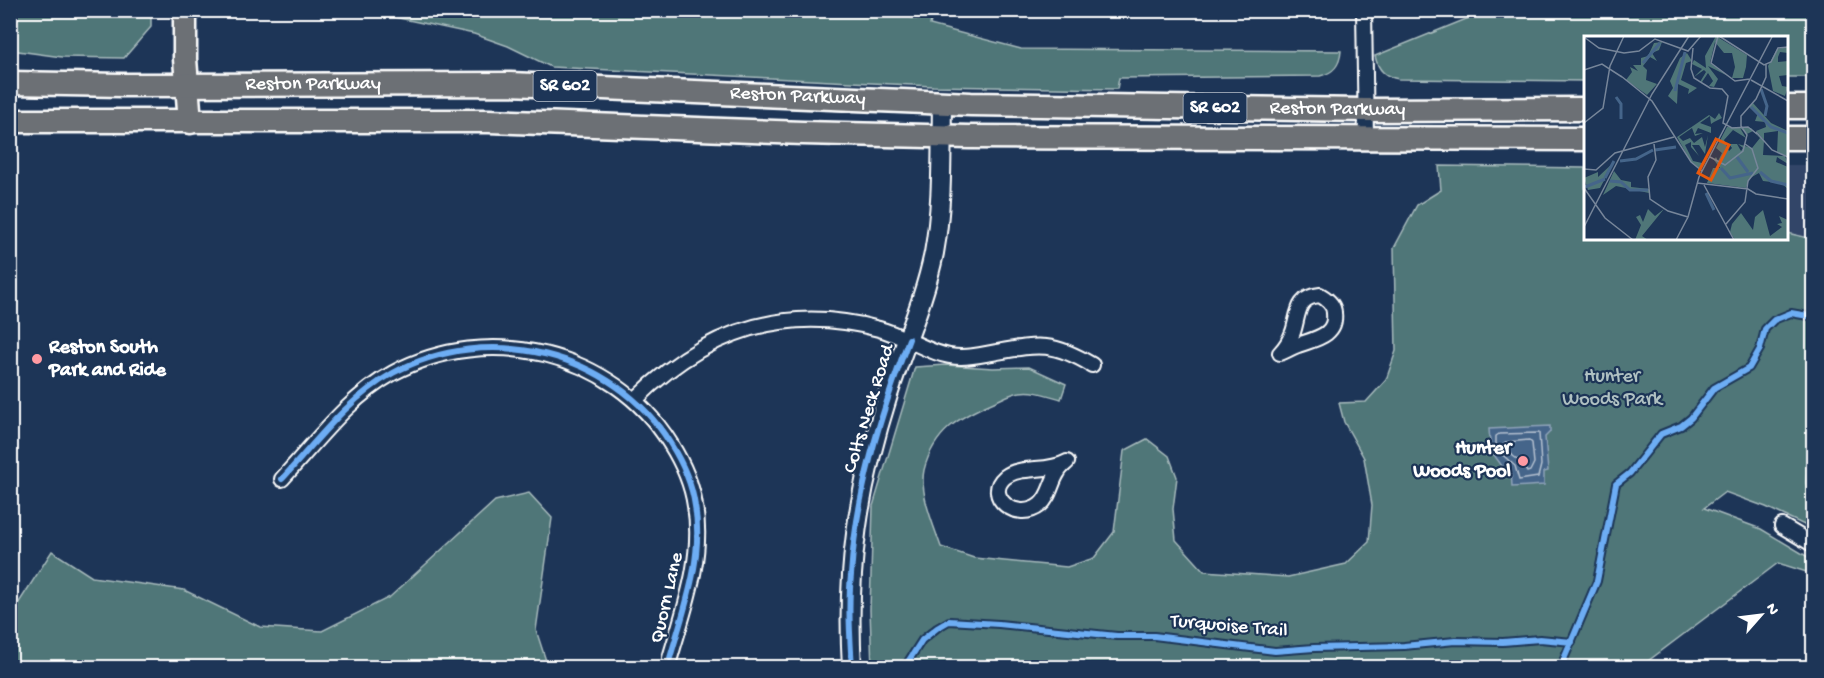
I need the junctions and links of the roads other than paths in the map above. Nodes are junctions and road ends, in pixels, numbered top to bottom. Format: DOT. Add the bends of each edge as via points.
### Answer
graph roads {
  1 [pos="185,10"];
  2 [pos="1364,10"];
  3 [pos="10,83"];
  4 [pos="187,84"];
  5 [pos="942,103"];
  6 [pos="1788,107"];
  7 [pos="1814,107"];
  8 [pos="1584,109"];
  9 [pos="1365,110"];
  10 [pos="10,120"];
  11 [pos="190,122"];
  12 [pos="941,137"];
  13 [pos="1788,138"];
  14 [pos="1814,138"];
  15 [pos="1584,139"];
  16 [pos="1366,140"];
  17 [pos="1327,298"];
  18 [pos="909,339"];
  19 [pos="1092,365"];
  20 [pos="635,400"];
  21 [pos="282,479"];
  22 [pos="1002,502"];
  23 [pos="1782,526"];
  24 [pos="1814,545"];
  25 [pos="670,658"];
  26 [pos="852,668"];
  1 -- 4 [label="main road"];
  2 -- 9 [label="street"];
  3 -- 4 [label="main road, Reston Parkway / SR 602"];
  4 -- 5 [label="main road, Reston Parkway / SR 602" via="510,84"];
  4 -- 11 [label="main road"];
  5 -- 9 [label="main road, Reston Parkway / SR 602"];
  5 -- 12 [label="street, Colts Neck Road"];
  6 -- 7 [label="main road"];
  8 -- 9 [label="main road, Reston Parkway / SR 602"];
  9 -- 16 [label="street"];
  10 -- 11 [label="main road, Reston Parkway / SR 602"];
  11 -- 12 [label="main road, Reston Parkway / SR 602" via="489,121"];
  12 -- 16 [label="main road, Reston Parkway / SR 602"];
  12 -- 18 [label="street, Colts Neck Road" via="941,186 933,253"];
  13 -- 14 [label="main road"];
  15 -- 16 [label="main road, Reston Parkway / SR 602"];
  17 -- 17 [label="street" via="1311,296 1303,301 1293,332 1280,353 1327,333 1335,314"];
  18 -- 19 [label="street" via="944,356 962,357 1030,345 1048,346"];
  18 -- 20 [label="street" via="849,322 762,324 706,346 676,363"];
  18 -- 26 [label="street, Colts Neck Road" via="882,413 862,490 850,577"];
  20 -- 21 [label="street, Quorn Lane" via="584,368 533,351 486,348 448,353 403,369 369,389"];
  20 -- 25 [label="street, Quorn Lane" via="663,431 677,454 695,505 692,582"];
  22 -- 22 [label="street" via="998,493 1003,478 1066,462 1040,505 1018,511"];
  23 -- 24 [label="street"];
}
